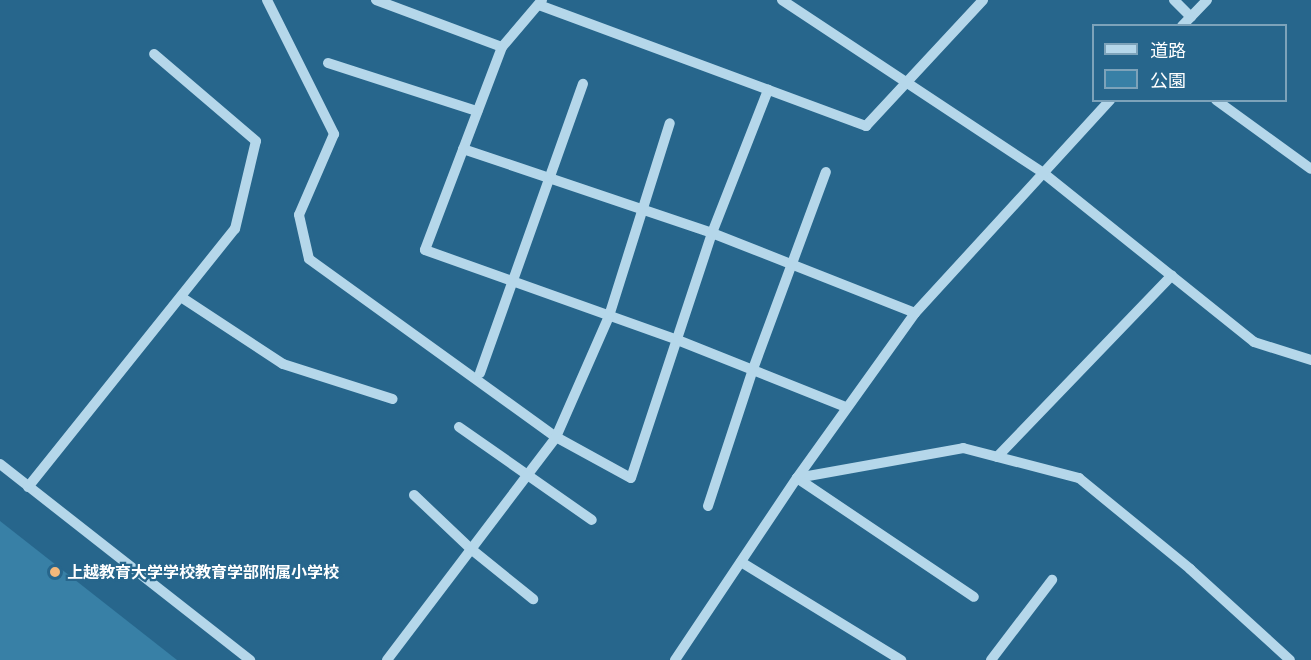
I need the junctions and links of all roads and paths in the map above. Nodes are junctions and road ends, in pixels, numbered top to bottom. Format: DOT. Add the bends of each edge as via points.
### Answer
graph roads {
  1 [pos="267,0"];
  2 [pos="376,0"];
  3 [pos="782,0"];
  4 [pos="983,0"];
  5 [pos="1174,0"];
  6 [pos="1207,0"];
  7 [pos="541,2"];
  8 [pos="1191,17"];
  9 [pos="1184,24"];
  10 [pos="502,47"];
  11 [pos="154,54"];
  12 [pos="328,63"];
  13 [pos="583,84"];
  14 [pos="906,84"];
  15 [pos="768,90"];
  16 [pos="1108,102"];
  17 [pos="1219,102"];
  18 [pos="477,111"];
  19 [pos="670,123"];
  20 [pos="463,149"];
  21 [pos="1311,169"];
  22 [pos="826,172"];
  23 [pos="1042,172"];
  24 [pos="552,179"];
  25 [pos="641,209"];
  26 [pos="712,233"];
  27 [pos="791,264"];
  28 [pos="1172,275"];
  29 [pos="512,281"];
  30 [pos="181,297"];
  31 [pos="915,313"];
  32 [pos="609,316"];
  33 [pos="675,339"];
  34 [pos="1311,360"];
  35 [pos="753,369"];
  36 [pos="480,373"];
  37 [pos="393,399"];
  38 [pos="846,406"];
  39 [pos="459,428"];
  40 [pos="556,437"];
  41 [pos="997,457"];
  42 [pos="0,464"];
  43 [pos="527,475"];
  44 [pos="797,478"];
  45 [pos="28,487"];
  46 [pos="414,495"];
  47 [pos="708,506"];
  48 [pos="592,520"];
  49 [pos="471,549"];
  50 [pos="741,562"];
  51 [pos="1052,580"];
  52 [pos="974,597"];
  53 [pos="533,599"];
  54 [pos="250,660"];
  55 [pos="387,660"];
  56 [pos="675,660"];
  57 [pos="901,660"];
  58 [pos="991,660"];
  59 [pos="1290,660"];
  1 -- 40 [label="street" via="334,134 299,214 309,259"];
  2 -- 10 [label="street"];
  3 -- 14 [label="street"];
  4 -- 14 [label="street"];
  5 -- 8 [label="street"];
  6 -- 8 [label="street"];
  7 -- 10 [label="street"];
  7 -- 15 [label="street"];
  8 -- 9 [label="street"];
  10 -- 18 [label="street"];
  11 -- 30 [label="street" via="256,141 235,229"];
  12 -- 18 [label="street"];
  13 -- 24 [label="street"];
  14 -- 15 [label="street" via="866,126"];
  14 -- 23 [label="street"];
  15 -- 26 [label="street"];
  16 -- 23 [label="street"];
  17 -- 21 [label="street"];
  18 -- 20 [label="street"];
  19 -- 25 [label="street"];
  20 -- 24 [label="street"];
  20 -- 29 [label="street" via="425,250"];
  22 -- 27 [label="street"];
  23 -- 28 [label="street"];
  23 -- 31 [label="street"];
  24 -- 25 [label="street"];
  24 -- 29 [label="street"];
  25 -- 26 [label="street"];
  25 -- 32 [label="street"];
  26 -- 27 [label="street"];
  26 -- 33 [label="street"];
  27 -- 31 [label="street"];
  27 -- 35 [label="street"];
  28 -- 34 [label="street" via="1254,342"];
  28 -- 41 [label="street"];
  29 -- 32 [label="street"];
  29 -- 36 [label="street"];
  30 -- 37 [label="street" via="283,364"];
  30 -- 45 [label="street"];
  31 -- 38 [label="street"];
  32 -- 33 [label="street"];
  32 -- 40 [label="street"];
  33 -- 35 [label="street"];
  33 -- 40 [label="street" via="631,478"];
  35 -- 38 [label="street"];
  35 -- 47 [label="street"];
  38 -- 44 [label="street"];
  39 -- 43 [label="street"];
  40 -- 43 [label="street"];
  41 -- 44 [label="street" via="963,448"];
  41 -- 59 [label="street" via="1079,478 1190,569"];
  42 -- 45 [label="street"];
  43 -- 48 [label="street"];
  43 -- 49 [label="street"];
  44 -- 50 [label="street"];
  44 -- 52 [label="street"];
  45 -- 54 [label="street"];
  46 -- 49 [label="street"];
  49 -- 53 [label="street"];
  49 -- 55 [label="street"];
  50 -- 56 [label="street"];
  50 -- 57 [label="street"];
  51 -- 58 [label="street"];
}
